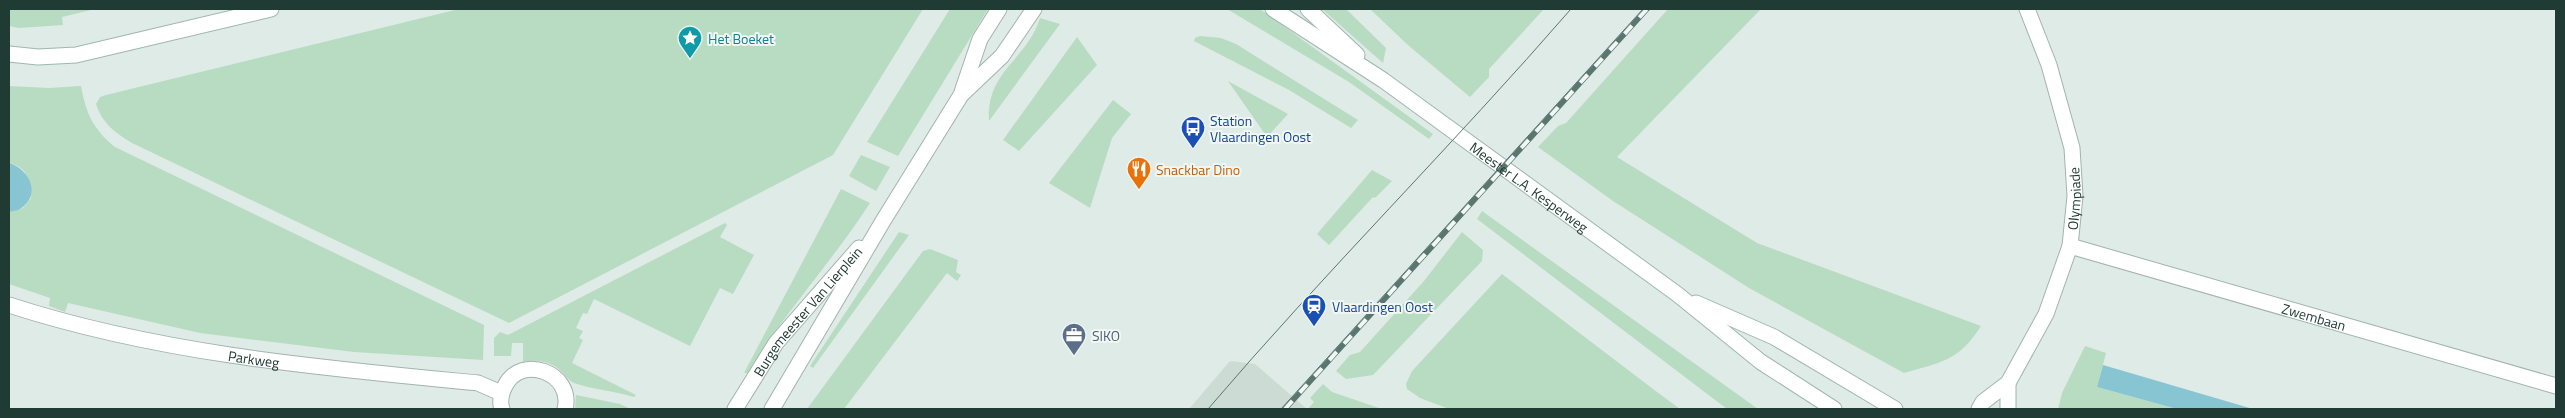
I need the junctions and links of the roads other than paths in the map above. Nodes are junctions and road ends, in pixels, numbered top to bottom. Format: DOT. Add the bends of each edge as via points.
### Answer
graph roads {
  1 [pos="271,9"];
  2 [pos="999,9"];
  3 [pos="1034,9"];
  4 [pos="1273,9"];
  5 [pos="1308,9"];
  6 [pos="2027,9"];
  7 [pos="9,54"];
  8 [pos="1384,80"];
  9 [pos="961,95"];
  10 [pos="883,220"];
  11 [pos="2070,246"];
  12 [pos="1677,294"];
  13 [pos="9,305"];
  14 [pos="2008,383"];
  15 [pos="2556,386"];
  16 [pos="501,404"];
  17 [pos="737,408"];
  18 [pos="565,409"];
  19 [pos="772,409"];
  20 [pos="1834,409"];
  21 [pos="1895,409"];
  22 [pos="1979,409"];
  23 [pos="2008,409"];
  1 -- 7 [label="street" via="76,55 38,57"];
  2 -- 9 [label="street, Burgemeester Van Lierplein" via="980,39"];
  3 -- 9 [label="street, Burgemeester Van Lierplein" via="1002,56"];
  4 -- 8 [label="street, Meester L.A. Kesperweg"];
  5 -- 8 [label="street, Meester L.A. Kesperweg"];
  6 -- 11 [label="street, Olympiade" via="2049,65 2072,148 2075,196"];
  8 -- 12 [label="street, Meester L.A. Kesperweg"];
  9 -- 10 [label="street, Burgemeester Van Lierplein"];
  10 -- 17 [label="street, Burgemeester Van Lierplein" via="776,342"];
  10 -- 19 [label="street, Burgemeester Van Lierplein"];
  11 -- 14 [label="street, Olympiade" via="2046,314"];
  11 -- 15 [label="street, Zwembaan"];
  12 -- 20 [label="street, Meester L.A. Kesperweg" via="1761,362"];
  12 -- 21 [label="street, Meester L.A. Kesperweg" via="1774,337"];
  13 -- 16 [label="street, Parkweg" via="52,319 212,353 478,383"];
  14 -- 22 [label="street, Olympiade" via="1983,402"];
  14 -- 23 [label="street, Olympiade"];
  16 -- 18 [label="street, Parkweg" via="507,381 518,372 532,368 546,371 558,379 565,392"];
}
